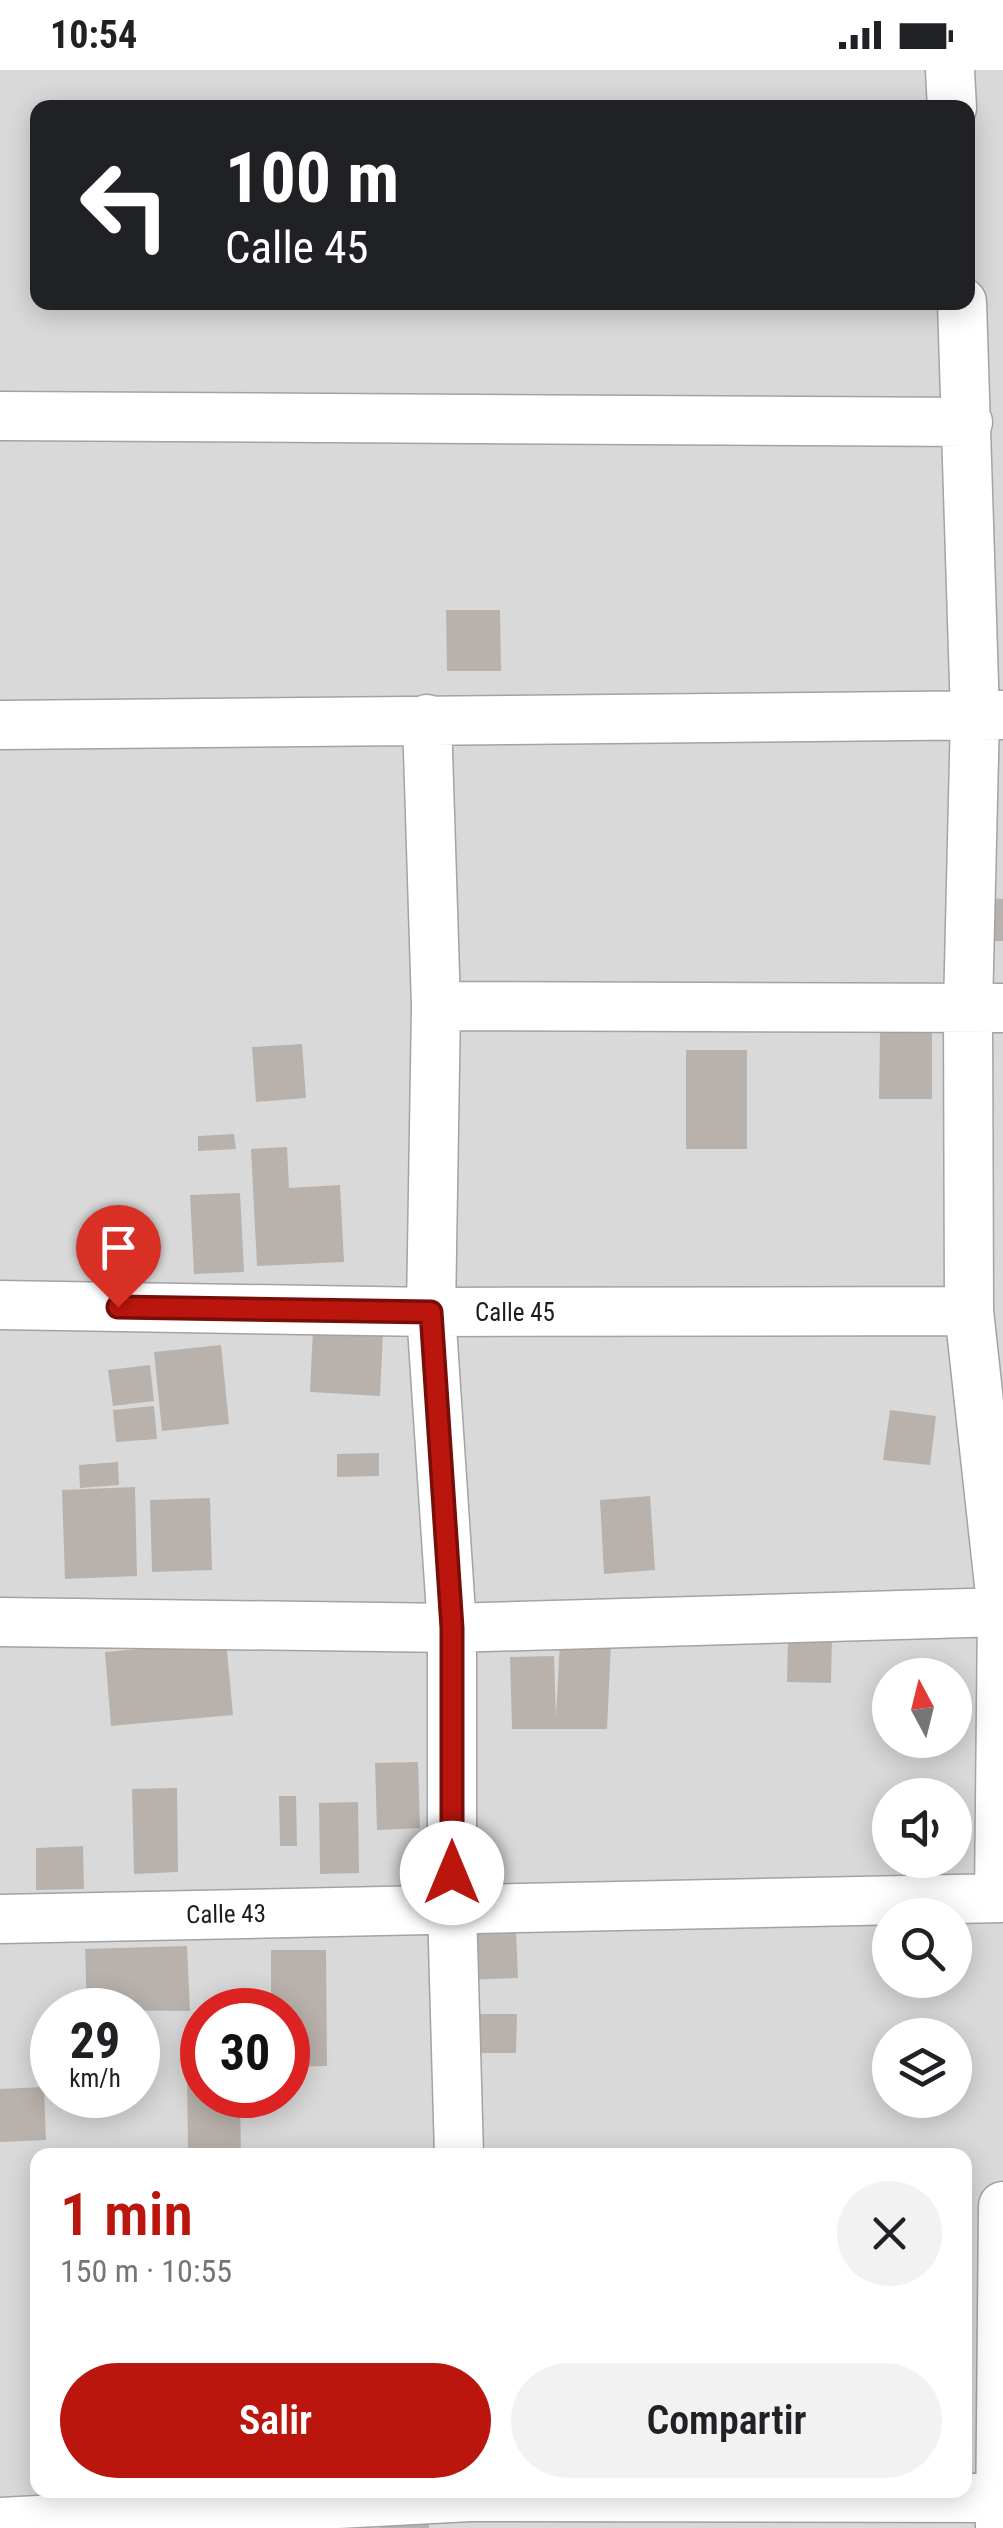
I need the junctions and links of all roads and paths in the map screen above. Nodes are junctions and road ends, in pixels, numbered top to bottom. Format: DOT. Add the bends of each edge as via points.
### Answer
graph roads {
  1 [pos="950,70"];
  2 [pos="952,100"];
  3 [pos="962,310"];
  4 [pos="0,416"];
  5 [pos="968,422"];
  6 [pos="989,715"];
  7 [pos="427,719"];
  8 [pos="0,725"];
  9 [pos="436,1006"];
  10 [pos="985,1008"];
  11 [pos="0,1305"];
  12 [pos="970,1311"];
  13 [pos="431,1312"];
  14 [pos="1002,1612"];
  15 [pos="0,1622"];
  16 [pos="452,1628"];
  17 [pos="1001,1898"];
  18 [pos="452,1908"];
  19 [pos="0,1919"];
  20 [pos="459,2148"];
  21 [pos="1003,2206"];
  22 [pos="403,2498"];
  23 [pos="622,2498"];
  24 [pos="1001,2508"];
  25 [pos="0,2522"];
  1 -- 2 [label="street"];
  3 -- 5 [label="street"];
  4 -- 5 [label="street"];
  5 -- 6 [label="street"];
  6 -- 7 [label="street"];
  6 -- 10 [label="street"];
  7 -- 8 [label="street"];
  7 -- 9 [label="street"];
  9 -- 10 [label="street"];
  9 -- 13 [label="street"];
  10 -- 12 [label="street"];
  11 -- 13 [label="street, Calle 45"];
  12 -- 13 [label="street, Calle 45"];
  12 -- 14 [label="street"];
  13 -- 16 [label="street"];
  14 -- 16 [label="street"];
  14 -- 17 [label="street"];
  15 -- 16 [label="street"];
  16 -- 18 [label="street"];
  17 -- 18 [label="street, Calle 43"];
  18 -- 19 [label="street, Calle 43"];
  18 -- 20 [label="street"];
  21 -- 24 [label="street"];
  22 -- 25 [label="street"];
  23 -- 24 [label="street"];
}
